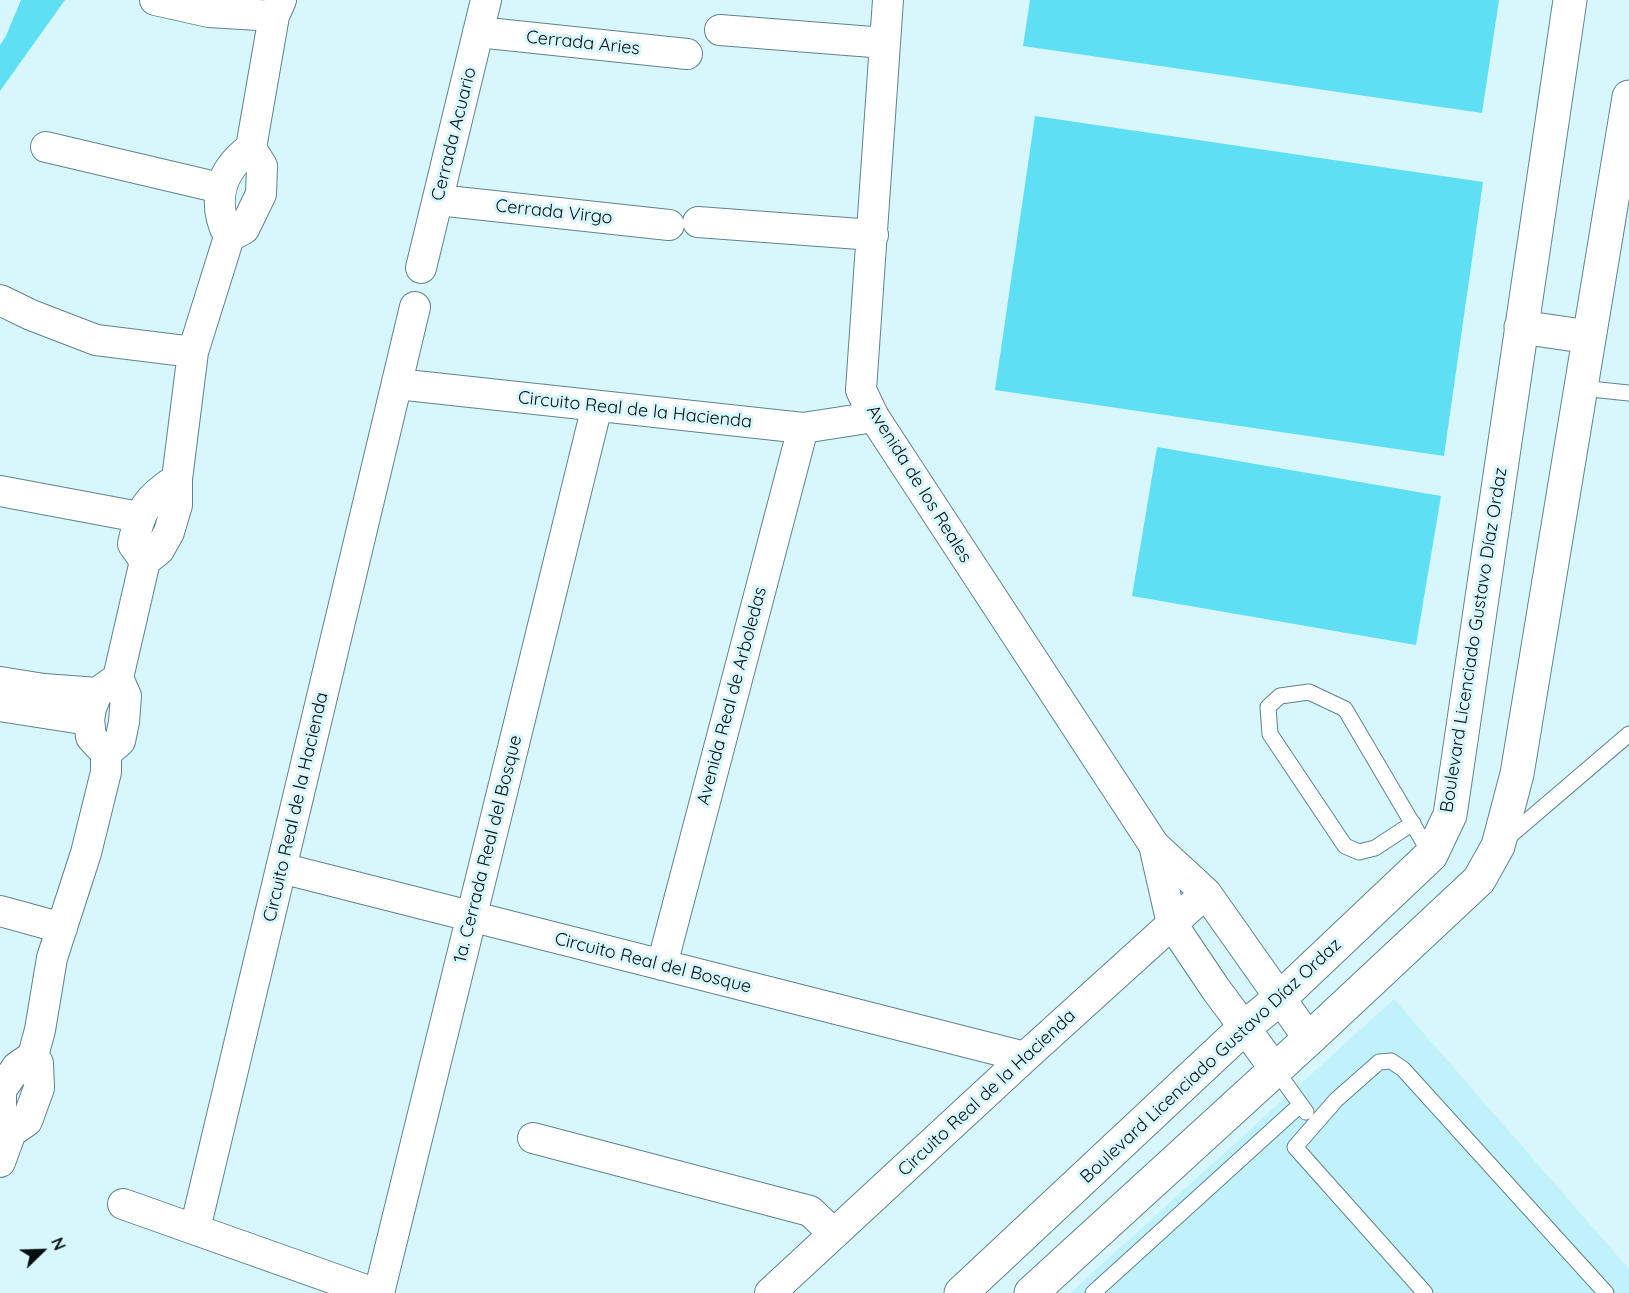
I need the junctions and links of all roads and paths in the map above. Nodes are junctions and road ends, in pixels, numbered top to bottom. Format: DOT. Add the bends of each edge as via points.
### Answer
graph roads {
  1 [pos="155,0"];
  2 [pos="486,0"];
  3 [pos="888,0"];
  4 [pos="1570,0"];
  5 [pos="277,8"];
  6 [pos="720,30"];
  7 [pos="478,32"];
  8 [pos="885,43"];
  9 [pos="687,54"];
  10 [pos="1629,97"];
  11 [pos="46,147"];
  12 [pos="251,148"];
  13 [pos="220,188"];
  14 [pos="438,200"];
  15 [pos="698,222"];
  16 [pos="669,225"];
  17 [pos="873,235"];
  18 [pos="229,237"];
  19 [pos="421,268"];
  20 [pos="0,300"];
  21 [pos="415,307"];
  22 [pos="1521,327"];
  23 [pos="1589,337"];
  24 [pos="193,352"];
  25 [pos="397,384"];
  26 [pos="1581,388"];
  27 [pos="1629,393"];
  28 [pos="597,406"];
  29 [pos="874,417"];
  30 [pos="803,428"];
  31 [pos="177,479"];
  32 [pos="0,491"];
  33 [pos="139,517"];
  34 [pos="145,561"];
  35 [pos="0,682"];
  36 [pos="101,697"];
  37 [pos="0,706"];
  38 [pos="1629,734"];
  39 [pos="106,753"];
  40 [pos="1413,823"];
  41 [pos="1154,844"];
  42 [pos="1498,846"];
  43 [pos="1431,855"];
  44 [pos="281,868"];
  45 [pos="1206,894"];
  46 [pos="0,911"];
  47 [pos="472,916"];
  48 [pos="1172,924"];
  49 [pos="62,928"];
  50 [pos="662,965"];
  51 [pos="1280,998"];
  52 [pos="1244,1028"];
  53 [pos="1309,1039"];
  54 [pos="33,1056"];
  55 [pos="1025,1057"];
  56 [pos="1275,1069"];
  57 [pos="1,1090"];
  58 [pos="1300,1105"];
  59 [pos="1314,1123"];
  60 [pos="11,1132"];
  61 [pos="533,1138"];
  62 [pos="0,1162"];
  63 [pos="123,1204"];
  64 [pos="195,1229"];
  65 [pos="834,1234"];
  66 [pos="374,1293"];
  67 [pos="379,1293"];
  68 [pos="770,1293"];
  69 [pos="961,1293"];
  70 [pos="1031,1293"];
  71 [pos="1092,1293"];
  72 [pos="1425,1293"];
  73 [pos="1606,1293"];
  1 -- 5 [label="street" via="209,12"];
  2 -- 7 [label="street, Cerrada Acuario"];
  3 -- 8 [label="street, Avenida de los Reales"];
  4 -- 22 [label="street, Boulevard Licenciado Gustavo Díaz Ordaz"];
  5 -- 12 [label="street"];
  6 -- 8 [label="street"];
  7 -- 9 [label="street, Cerrada Aries"];
  7 -- 14 [label="street, Cerrada Acuario"];
  8 -- 17 [label="street, Avenida de los Reales"];
  10 -- 23 [label="street"];
  11 -- 13 [label="street"];
  12 -- 13 [label="street" via="236,158"];
  12 -- 18 [label="street" via="262,166 261,194 244,229"];
  13 -- 18 [label="street" via="221,222"];
  14 -- 16 [label="street, Cerrada Virgo"];
  14 -- 19 [label="street, Cerrada Acuario"];
  15 -- 17 [label="street"];
  17 -- 29 [label="street, Avenida de los Reales" via="861,390"];
  18 -- 24 [label="street"];
  20 -- 24 [label="street" via="96,340"];
  21 -- 25 [label="street, Circuito Real de la Hacienda"];
  22 -- 23 [label="street"];
  22 -- 43 [label="street, Boulevard Licenciado Gustavo Díaz Ordaz" via="1450,815"];
  23 -- 26 [label="street"];
  24 -- 31 [label="street"];
  25 -- 28 [label="street, Circuito Real de la Hacienda"];
  25 -- 44 [label="street, Circuito Real de la Hacienda"];
  26 -- 27 [label="lane"];
  26 -- 42 [label="street" via="1517,774"];
  28 -- 30 [label="street, Circuito Real de la Hacienda"];
  28 -- 47 [label="street, 1a. Cerrada Real del Bosque"];
  29 -- 30 [label="street, Circuito Real de la Hacienda"];
  29 -- 41 [label="street, Avenida de los Reales"];
  30 -- 50 [label="street, Avenida Real de Arboledas"];
  31 -- 33 [label="street" via="159,490"];
  31 -- 34 [label="street" via="177,505 169,532 159,549"];
  32 -- 33 [label="street"];
  33 -- 34 [label="street" via="133,544"];
  34 -- 36 [label="street"];
  35 -- 36 [label="street"];
  36 -- 37 [label="street"];
  36 -- 39 [label="street" via="92,736"];
  36 -- 39 [label="street" via="126,696 120,741"];
  38 -- 42 [label="lane"];
  39 -- 49 [label="street" via="106,772 86,853"];
  40 -- 40 [label="lane" via="1375,848 1359,852 1345,846 1270,734 1268,707 1280,696 1309,692 1345,709"];
  40 -- 43 [label="lane"];
  41 -- 45 [label="street, Avenida de los Reales"];
  41 -- 48 [label="street, Avenida de los Reales"];
  42 -- 53 [label="street" via="1479,880"];
  43 -- 51 [label="street, Boulevard Licenciado Gustavo Díaz Ordaz"];
  44 -- 47 [label="street, Circuito Real del Bosque"];
  44 -- 64 [label="street, Circuito Real de la Hacienda"];
  45 -- 48 [label="street, Circuito Real de la Hacienda"];
  45 -- 51 [label="street, Avenida de los Reales"];
  46 -- 49 [label="street"];
  47 -- 50 [label="street, Circuito Real del Bosque"];
  47 -- 67 [label="street, 1a. Cerrada Real del Bosque"];
  48 -- 52 [label="street"];
  48 -- 55 [label="street, Circuito Real de la Hacienda"];
  49 -- 54 [label="street" via="52,958"];
  50 -- 55 [label="street, Circuito Real del Bosque"];
  51 -- 52 [label="street, Boulevard Licenciado Gustavo Díaz Ordaz"];
  51 -- 53 [label="street, Avenida de los Reales"];
  52 -- 56 [label="street"];
  52 -- 69 [label="street, Boulevard Licenciado Gustavo Díaz Ordaz"];
  53 -- 56 [label="street"];
  54 -- 57 [label="street" via="17,1067"];
  54 -- 60 [label="street" via="38,1063 39,1088 27,1121"];
  55 -- 65 [label="street, Circuito Real de la Hacienda"];
  56 -- 58 [label="lane"];
  56 -- 70 [label="street"];
  57 -- 60 [label="street" via="1,1120"];
  58 -- 59 [label="lane"];
  58 -- 71 [label="lane"];
  59 -- 72 [label="lane" via="1295,1147"];
  59 -- 73 [label="lane" via="1379,1062 1391,1061 1403,1069"];
  60 -- 62 [label="street"];
  61 -- 65 [label="street" via="810,1211"];
  63 -- 64 [label="street"];
  64 -- 66 [label="street"];
  65 -- 68 [label="street, Circuito Real de la Hacienda"];
}
